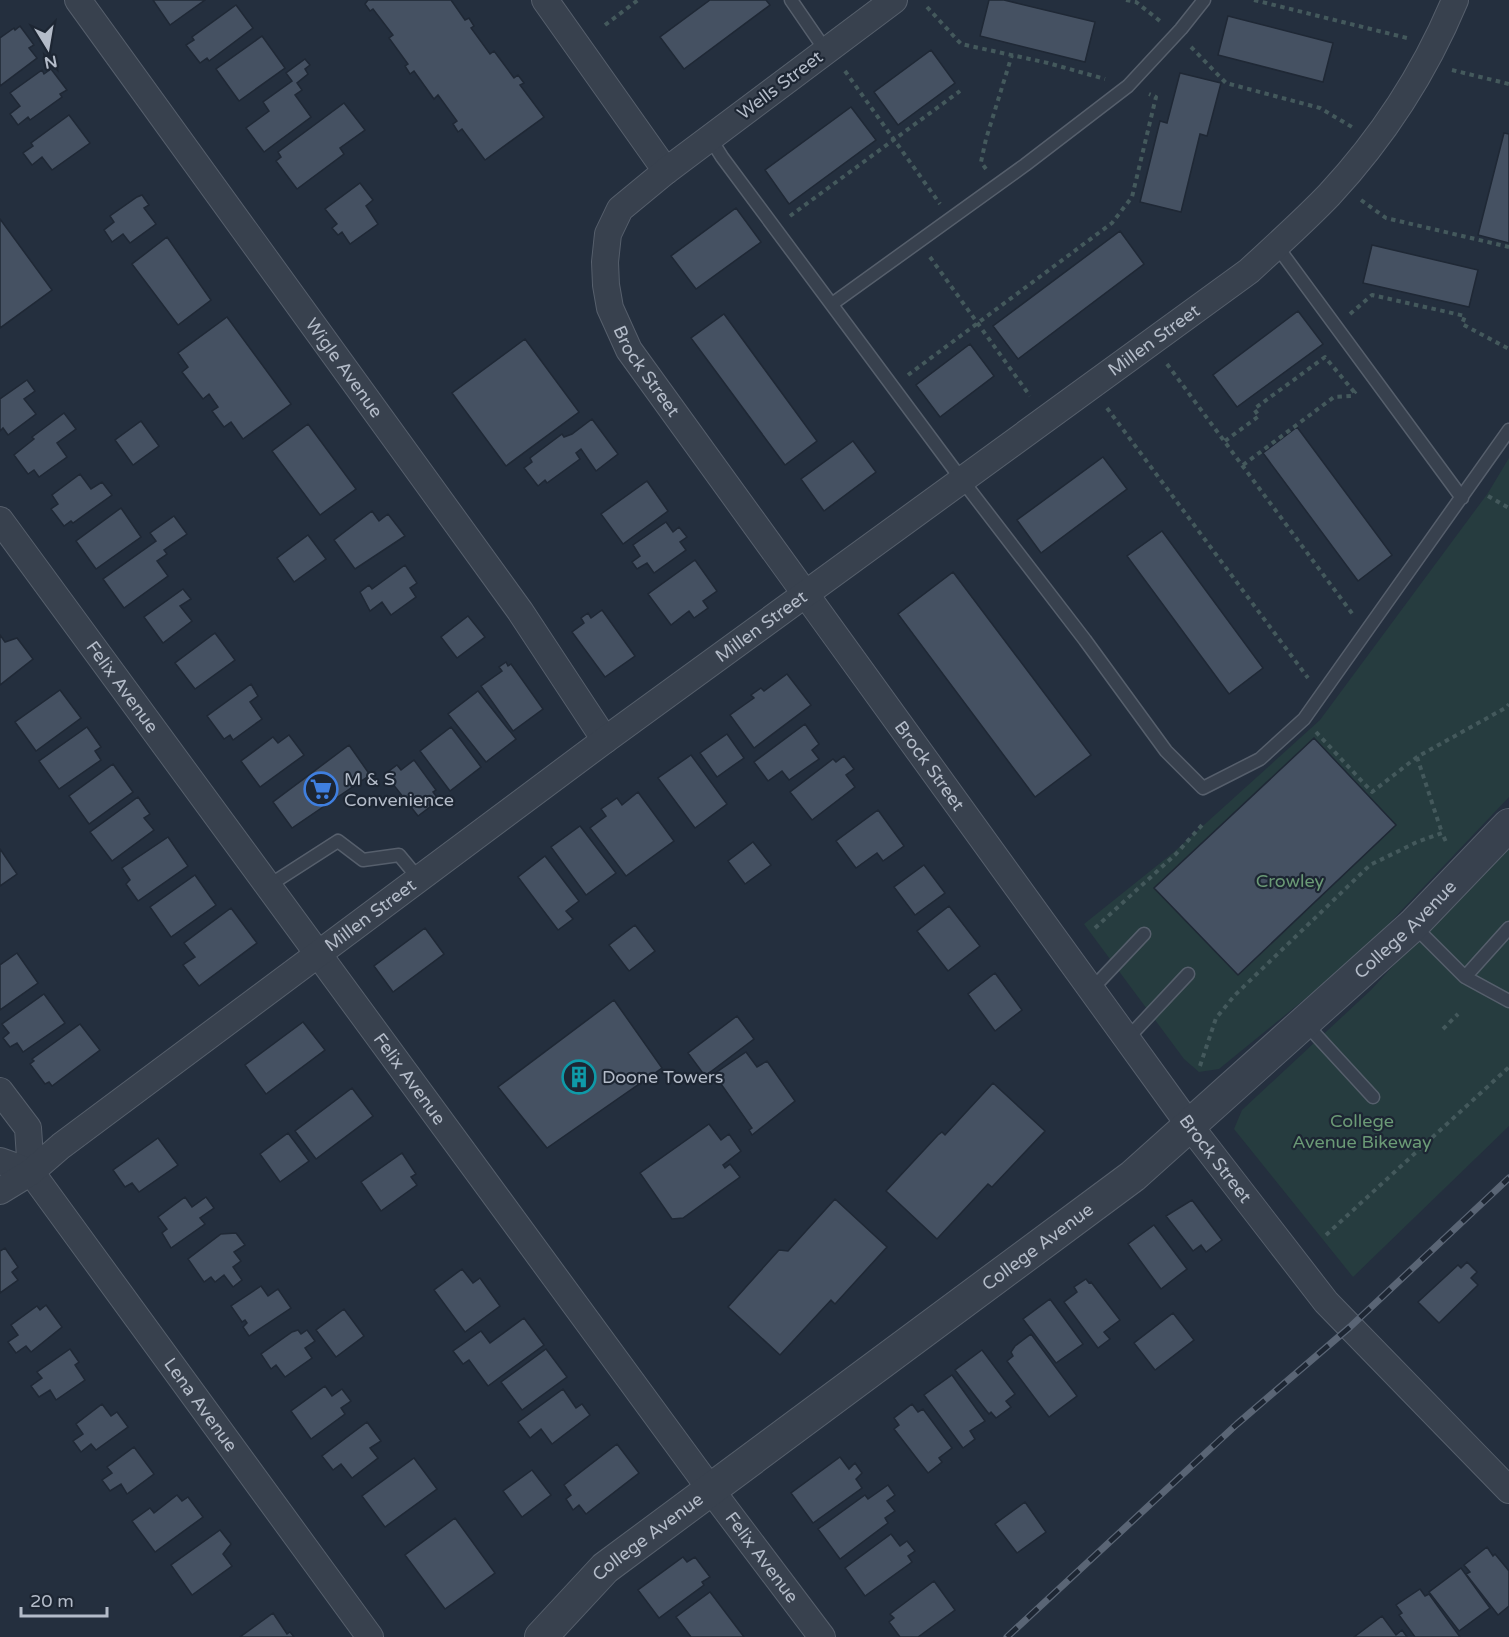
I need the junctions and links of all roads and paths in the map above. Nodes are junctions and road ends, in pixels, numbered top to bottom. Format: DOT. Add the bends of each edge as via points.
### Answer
graph roads {
  1 [pos="78,0"];
  2 [pos="545,0"];
  3 [pos="638,0"];
  4 [pos="791,0"];
  5 [pos="894,0"];
  6 [pos="1126,0"];
  7 [pos="1204,0"];
  8 [pos="1254,0"];
  9 [pos="1455,0"];
  10 [pos="927,7"];
  11 [pos="604,25"];
  12 [pos="1177,34"];
  13 [pos="1407,38"];
  14 [pos="826,51"];
  15 [pos="1012,56"];
  16 [pos="1452,70"];
  17 [pos="1509,84"];
  18 [pos="1128,86"];
  19 [pos="960,92"];
  20 [pos="710,138"];
  21 [pos="895,140"];
  22 [pos="1374,141"];
  23 [pos="666,171"];
  24 [pos="1339,183"];
  25 [pos="998,186"];
  26 [pos="951,219"];
  27 [pos="775,227"];
  28 [pos="920,242"];
  29 [pos="1276,245"];
  30 [pos="1509,248"];
  31 [pos="832,304"];
  32 [pos="978,324"];
  33 [pos="1336,326"];
  34 [pos="1509,349"];
  35 [pos="1167,363"];
  36 [pos="1373,378"];
  37 [pos="893,386"];
  38 [pos="1355,393"];
  39 [pos="1030,396"];
  40 [pos="1107,408"];
  41 [pos="1509,430"];
  42 [pos="1225,441"];
  43 [pos="1243,465"];
  44 [pos="962,480"];
  45 [pos="1488,496"];
  46 [pos="1462,498"];
  47 [pos="1509,508"];
  48 [pos="0,520"];
  49 [pos="806,595"];
  50 [pos="1366,632"];
  51 [pos="1321,696"];
  52 [pos="1509,704"];
  53 [pos="1314,730"];
  54 [pos="605,740"];
  55 [pos="1417,757"];
  56 [pos="1202,825"];
  57 [pos="1509,825"];
  58 [pos="1442,833"];
  59 [pos="1441,851"];
  60 [pos="419,879"];
  61 [pos="268,886"];
  62 [pos="1413,925"];
  63 [pos="1095,928"];
  64 [pos="1509,928"];
  65 [pos="1144,934"];
  66 [pos="319,955"];
  67 [pos="1188,974"];
  68 [pos="1465,976"];
  69 [pos="1092,989"];
  70 [pos="1509,1001"];
  71 [pos="1458,1014"];
  72 [pos="1304,1022"];
  73 [pos="1443,1029"];
  74 [pos="1127,1039"];
  75 [pos="1200,1066"];
  76 [pos="1509,1067"];
  77 [pos="0,1091"];
  78 [pos="1372,1097"];
  79 [pos="1190,1126"];
  80 [pos="0,1161"];
  81 [pos="31,1172"];
  82 [pos="0,1191"];
  83 [pos="1326,1235"];
  84 [pos="711,1490"];
  85 [pos="1509,1490"];
  86 [pos="370,1637"];
  87 [pos="541,1637"];
  88 [pos="822,1637"];
  1 -- 54 [label="street, Wigle Avenue" via="520,610"];
  2 -- 23 [label="street"];
  3 -- 11 [label="path"];
  4 -- 14 [label="lane"];
  5 -- 14 [label="street, Wells Street"];
  6 -- 12 [label="path" via="1136,2"];
  7 -- 12 [label="lane"];
  8 -- 13 [label="path"];
  9 -- 22 [label="street, Millen Street" via="1414,82"];
  10 -- 15 [label="path" via="961,44"];
  12 -- 18 [label="lane"];
  12 -- 22 [label="path" via="1226,83 1320,108"];
  14 -- 20 [label="street, Wells Street"];
  14 -- 21 [label="path"];
  15 -- 18 [label="path"];
  15 -- 25 [label="path" via="981,162"];
  16 -- 17 [label="path"];
  18 -- 25 [label="lane"];
  18 -- 32 [label="path" via="1156,97 1132,197 1112,223"];
  19 -- 21 [label="path"];
  20 -- 23 [label="street, Wells Street"];
  20 -- 27 [label="lane"];
  21 -- 26 [label="path"];
  21 -- 27 [label="path"];
  22 -- 24 [label="street, Millen Street"];
  23 -- 49 [label="street, Brock Street" via="620,209 608,234 605,262 610,309 629,350"];
  24 -- 29 [label="street, Millen Street"];
  24 -- 30 [label="path" via="1386,218"];
  25 -- 26 [label="lane"];
  26 -- 28 [label="lane"];
  27 -- 31 [label="lane"];
  28 -- 31 [label="lane"];
  28 -- 32 [label="path"];
  29 -- 33 [label="lane"];
  29 -- 44 [label="street, Millen Street" via="1249,271"];
  31 -- 37 [label="lane"];
  32 -- 37 [label="path"];
  32 -- 39 [label="path"];
  33 -- 34 [label="path" via="1372,294 1465,316 1462,324"];
  33 -- 36 [label="lane"];
  35 -- 42 [label="path"];
  36 -- 38 [label="path"];
  36 -- 46 [label="lane"];
  37 -- 44 [label="lane"];
  38 -- 42 [label="path" via="1325,357 1254,409 1259,416"];
  38 -- 43 [label="path" via="1334,398"];
  40 -- 51 [label="path"];
  41 -- 46 [label="lane"];
  42 -- 43 [label="path"];
  43 -- 50 [label="path"];
  44 -- 49 [label="street, Millen Street"];
  44 -- 51 [label="lane" via="1166,751 1203,788 1260,759 1304,719"];
  45 -- 47 [label="path"];
  46 -- 50 [label="lane"];
  48 -- 61 [label="street, Felix Avenue"];
  49 -- 54 [label="street, Millen Street"];
  49 -- 69 [label="street, Brock Street"];
  50 -- 51 [label="lane"];
  52 -- 55 [label="path"];
  53 -- 55 [label="path" via="1372,792"];
  54 -- 60 [label="street, Millen Street"];
  55 -- 58 [label="path"];
  56 -- 63 [label="path"];
  57 -- 62 [label="street, College Avenue"];
  58 -- 59 [label="path" via="1448,843"];
  58 -- 75 [label="path" via="1370,865 1235,995 1216,1018"];
  60 -- 61 [label="lane" via="399,855 363,860 338,842"];
  60 -- 66 [label="street, Millen Street"];
  61 -- 66 [label="street, Felix Avenue"];
  62 -- 68 [label="lane"];
  62 -- 72 [label="street, College Avenue"];
  64 -- 68 [label="lane"];
  65 -- 69 [label="lane"];
  66 -- 81 [label="street, Millen Street"];
  66 -- 84 [label="street, Felix Avenue"];
  67 -- 74 [label="lane"];
  68 -- 70 [label="lane"];
  69 -- 74 [label="street, Brock Street"];
  71 -- 73 [label="path"];
  72 -- 78 [label="lane"];
  72 -- 79 [label="street, College Avenue"];
  74 -- 79 [label="street, Brock Street"];
  76 -- 83 [label="path"];
  77 -- 81 [label="street" via="28,1128"];
  79 -- 84 [label="street, College Avenue" via="1132,1176"];
  79 -- 85 [label="street, Brock Street" via="1326,1302"];
  80 -- 81 [label="street"];
  81 -- 82 [label="street, Millen Street"];
  81 -- 86 [label="street, Lena Avenue"];
  84 -- 87 [label="street, College Avenue" via="605,1568"];
  84 -- 88 [label="street, Felix Avenue"];
}
